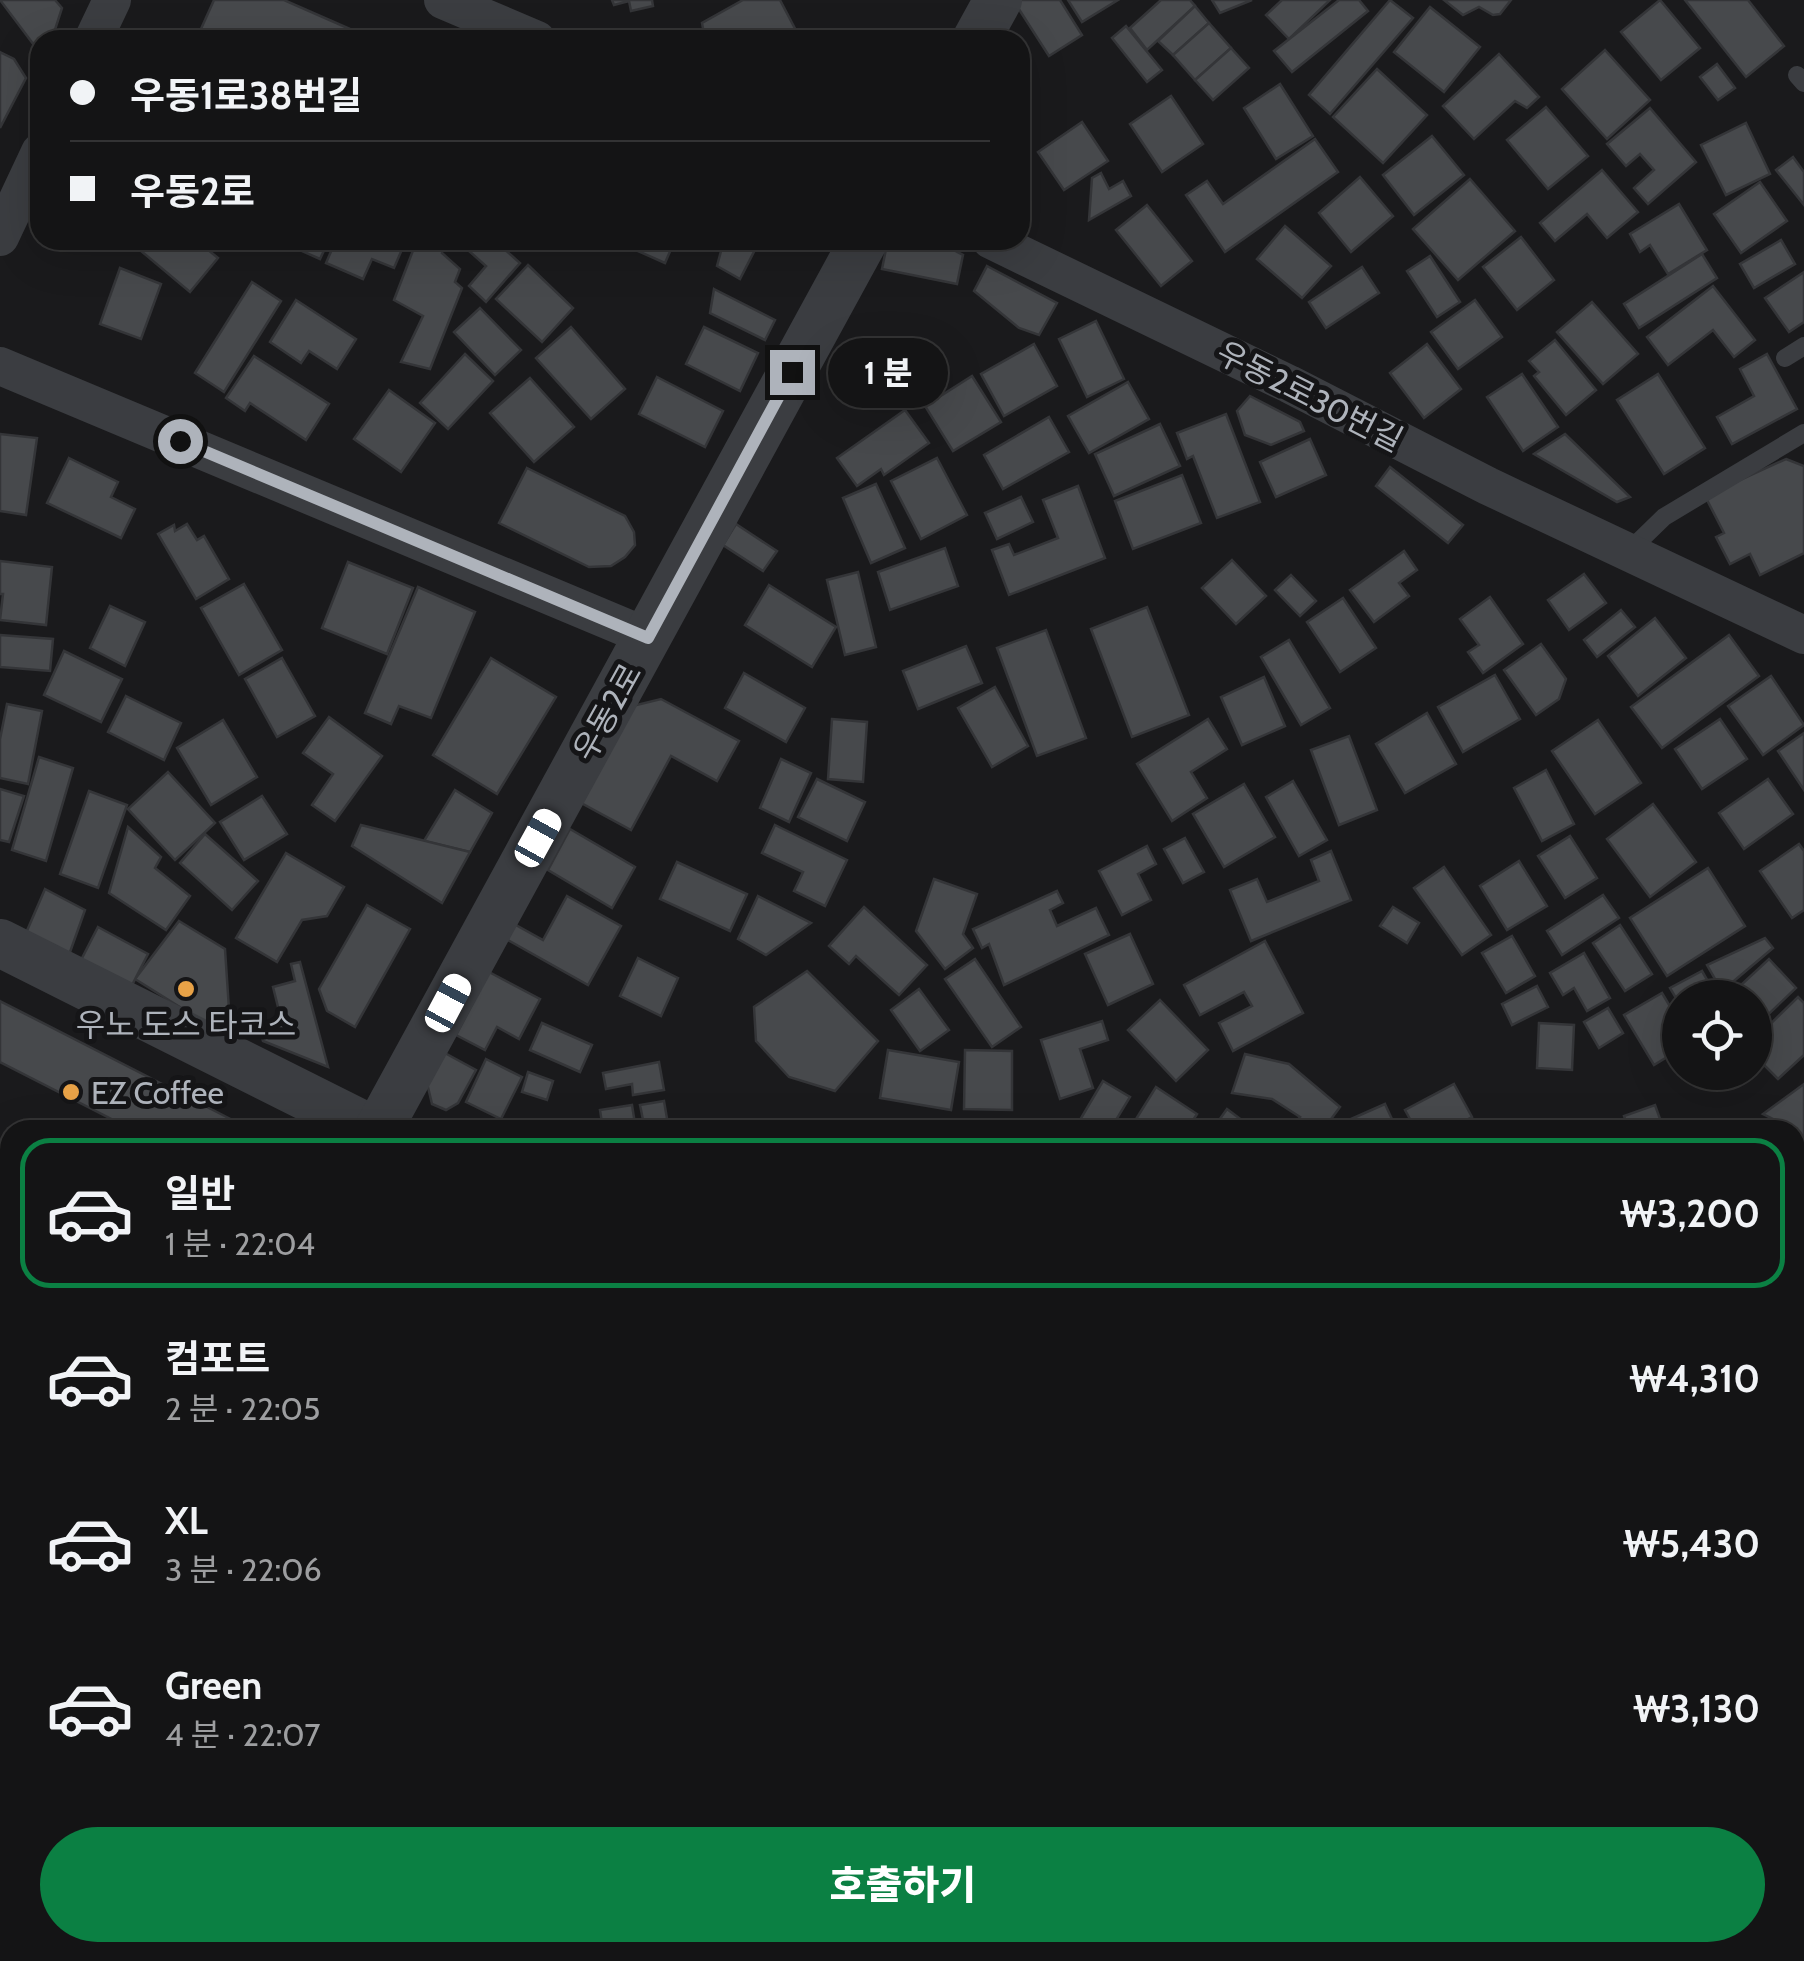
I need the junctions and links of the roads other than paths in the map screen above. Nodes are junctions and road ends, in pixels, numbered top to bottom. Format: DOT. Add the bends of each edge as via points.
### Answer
graph roads {
  1 [pos="112,0"];
  2 [pos="443,0"];
  3 [pos="998,0"];
  4 [pos="98,30"];
  5 [pos="514,30"];
  6 [pos="982,30"];
  7 [pos="30,173"];
  8 [pos="0,237"];
  9 [pos="859,250"];
  10 [pos="1011,250"];
  11 [pos="1804,346"];
  12 [pos="1786,358"];
  13 [pos="0,366"];
  14 [pos="1804,433"];
  15 [pos="1628,552"];
  16 [pos="1804,635"];
  17 [pos="648,638"];
  18 [pos="0,942"];
  19 [pos="355,1120"];
  20 [pos="381,1120"];
  1 -- 4 [label="street"];
  2 -- 5 [label="street"];
  3 -- 6 [label="street"];
  7 -- 8 [label="street"];
  9 -- 17 [label="street, 우동2로"];
  10 -- 15 [label="street, 우동2로30번길"];
  11 -- 12 [label="lane"];
  13 -- 17 [label="street"];
  14 -- 15 [label="lane" via="1664,517"];
  15 -- 16 [label="street, 우동2로30번길"];
  17 -- 20 [label="street, 우동2로"];
  18 -- 19 [label="street"];
}
